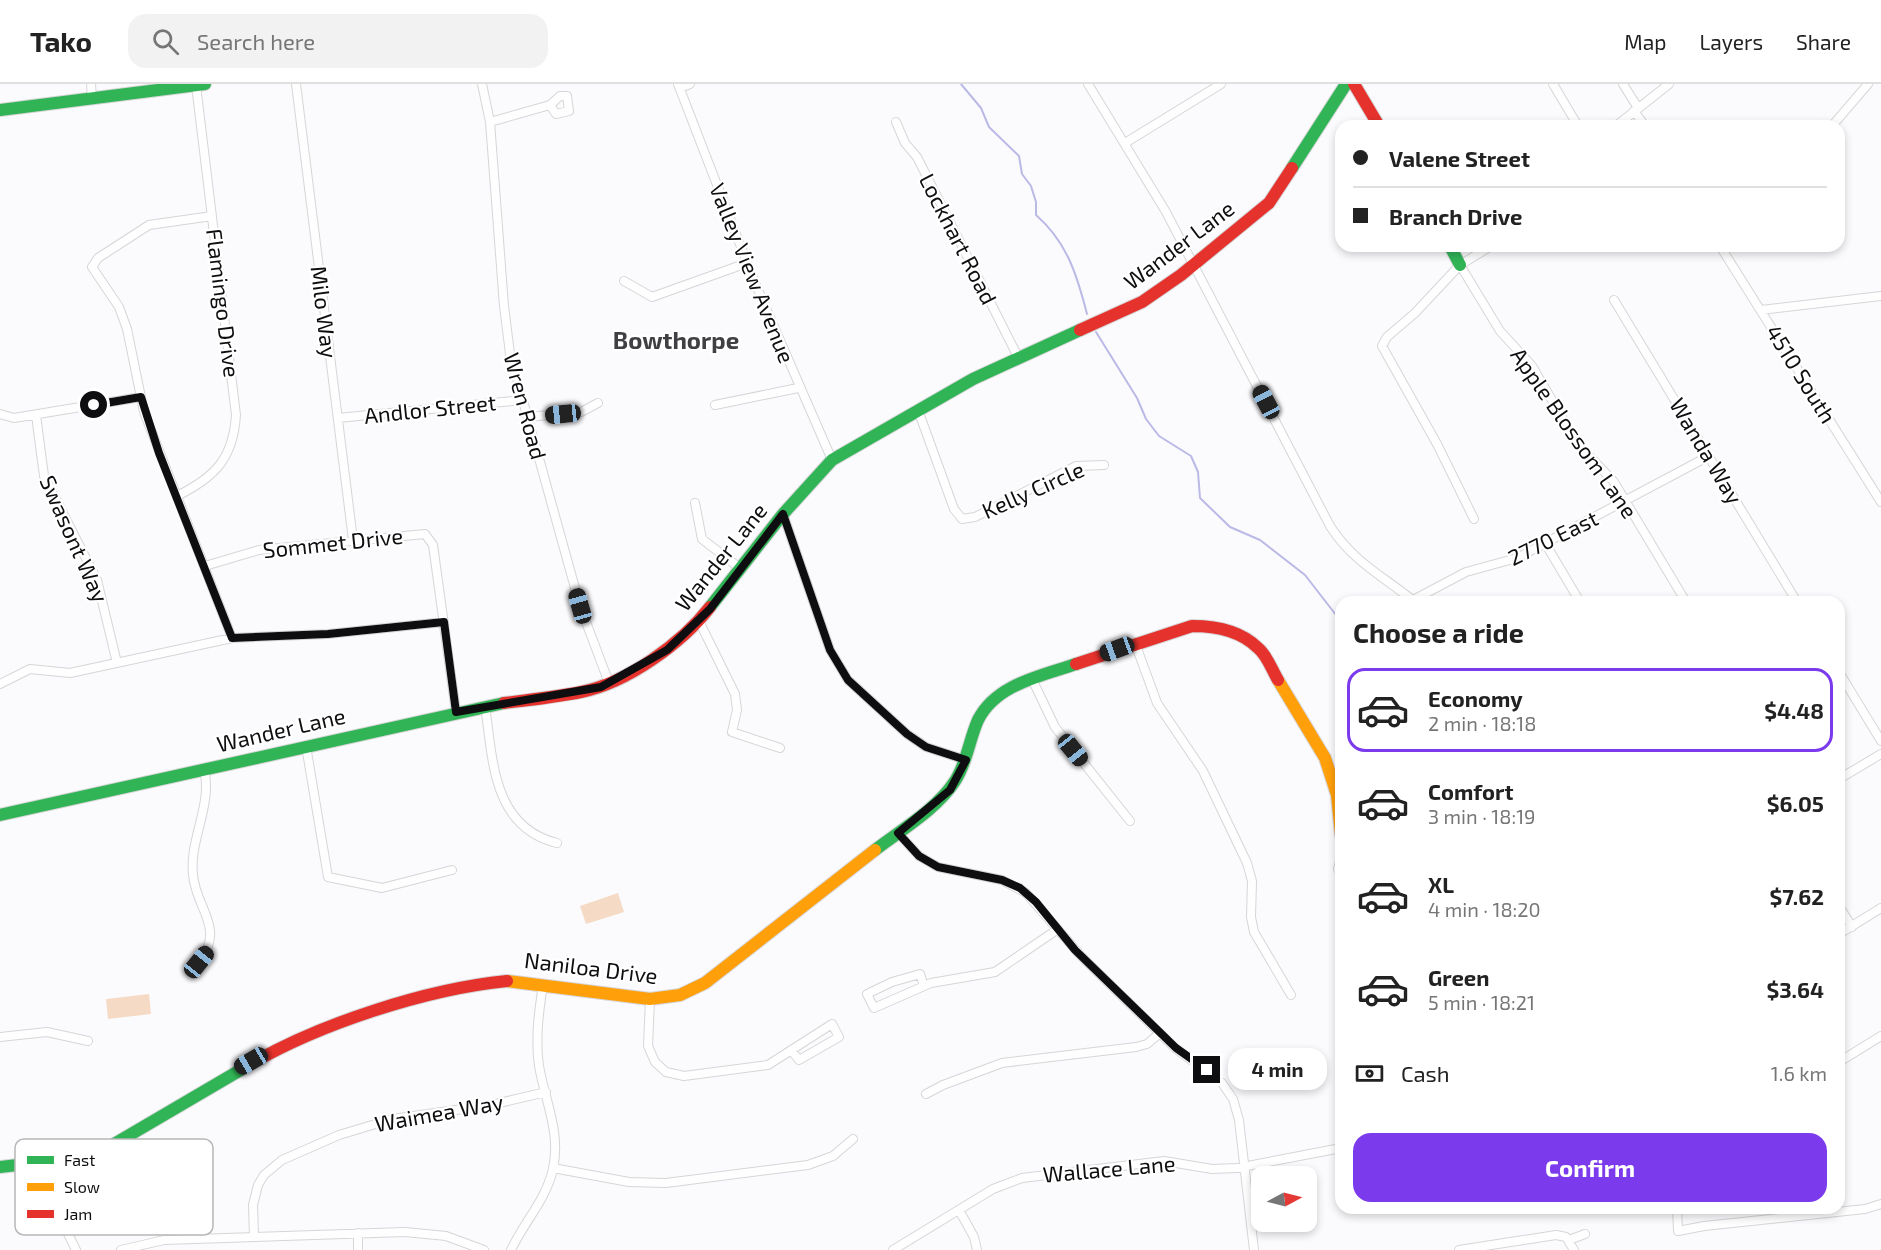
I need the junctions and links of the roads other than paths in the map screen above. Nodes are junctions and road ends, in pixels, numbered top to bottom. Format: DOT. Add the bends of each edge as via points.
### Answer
graph roads {
  1 [pos="91,84"];
  2 [pos="296,84"];
  3 [pos="482,84"];
  4 [pos="690,84"];
  5 [pos="1088,84"];
  6 [pos="1221,84"];
  7 [pos="1346,84"];
  8 [pos="1354,84"];
  9 [pos="1553,84"];
  10 [pos="1623,84"];
  11 [pos="1669,84"];
  12 [pos="1868,84"];
  13 [pos="200,85"];
  14 [pos="679,86"];
  15 [pos="92,98"];
  16 [pos="550,105"];
  17 [pos="1636,109"];
  18 [pos="0,110"];
  19 [pos="1375,120"];
  20 [pos="1574,120"];
  21 [pos="1623,120"];
  22 [pos="1642,120"];
  23 [pos="1837,120"];
  24 [pos="490,122"];
  25 [pos="896,122"];
  26 [pos="1125,143"];
  27 [pos="212,216"];
  28 [pos="1453,252"];
  29 [pos="1481,252"];
  30 [pos="1724,252"];
  31 [pos="747,263"];
  32 [pos="1193,265"];
  33 [pos="1460,265"];
  34 [pos="624,281"];
  35 [pos="1881,296"];
  36 [pos="1614,300"];
  37 [pos="1761,310"];
  38 [pos="1017,357"];
  39 [pos="798,388"];
  40 [pos="141,397"];
  41 [pos="523,400"];
  42 [pos="598,403"];
  43 [pos="715,405"];
  44 [pos="918,410"];
  45 [pos="0,414"];
  46 [pos="36,415"];
  47 [pos="528,417"];
  48 [pos="338,418"];
  49 [pos="1709,456"];
  50 [pos="832,460"];
  51 [pos="1104,465"];
  52 [pos="177,496"];
  53 [pos="1625,501"];
  54 [pos="695,502"];
  55 [pos="1881,502"];
  56 [pos="783,514"];
  57 [pos="1474,519"];
  58 [pos="353,540"];
  59 [pos="1545,543"];
  60 [pos="204,566"];
  61 [pos="741,569"];
  62 [pos="1407,596"];
  63 [pos="1422,596"];
  64 [pos="1576,596"];
  65 [pos="1682,596"];
  66 [pos="1793,596"];
  67 [pos="699,621"];
  68 [pos="444,622"];
  69 [pos="232,638"];
  70 [pos="1136,643"];
  71 [pos="117,663"];
  72 [pos="1032,679"];
  73 [pos="1845,682"];
  74 [pos="609,683"];
  75 [pos="0,684"];
  76 [pos="485,706"];
  77 [pos="456,712"];
  78 [pos="1881,741"];
  79 [pos="306,746"];
  80 [pos="780,748"];
  81 [pos="1881,754"];
  82 [pos="966,760"];
  83 [pos="204,769"];
  84 [pos="1845,775"];
  85 [pos="1335,789"];
  86 [pos="0,815"];
  87 [pos="1130,821"];
  88 [pos="898,833"];
  89 [pos="557,843"];
  90 [pos="452,870"];
  91 [pos="1881,909"];
  92 [pos="1845,916"];
  93 [pos="1851,927"];
  94 [pos="1058,929"];
  95 [pos="1845,930"];
  96 [pos="199,962"];
  97 [pos="543,984"];
  98 [pos="927,984"];
  99 [pos="1291,995"];
  100 [pos="650,999"];
  101 [pos="1160,1033"];
  102 [pos="1881,1036"];
  103 [pos="0,1037"];
  104 [pos="88,1041"];
  105 [pos="791,1050"];
  106 [pos="1845,1058"];
  107 [pos="546,1092"];
  108 [pos="926,1094"];
  109 [pos="124,1139"];
  110 [pos="853,1139"];
  111 [pos="1335,1149"];
  112 [pos="15,1165"];
  113 [pos="1244,1166"];
  114 [pos="0,1167"];
  115 [pos="554,1168"];
  116 [pos="1881,1204"];
  117 [pos="959,1210"];
  118 [pos="1845,1210"];
  119 [pos="1677,1214"];
  120 [pos="1785,1214"];
  121 [pos="358,1233"];
  122 [pos="1585,1234"];
  123 [pos="69,1235"];
  124 [pos="255,1237"];
  125 [pos="1569,1240"];
  126 [pos="76,1250"];
  127 [pos="121,1250"];
  128 [pos="358,1250"];
  129 [pos="484,1250"];
  130 [pos="511,1250"];
  131 [pos="893,1250"];
  132 [pos="976,1250"];
  133 [pos="1254,1250"];
  134 [pos="1459,1250"];
  135 [pos="1574,1250"];
  1 -- 15 [label="street"];
  2 -- 48 [label="street, Milo Way"];
  3 -- 24 [label="street, Wren Road"];
  4 -- 14 [label="street"];
  5 -- 26 [label="street"];
  6 -- 26 [label="street"];
  7 -- 32 [label="street, Wander Lane" via="1269,203"];
  8 -- 19 [label="street"];
  9 -- 20 [label="street"];
  10 -- 17 [label="street"];
  11 -- 17 [label="street"];
  12 -- 23 [label="street"];
  13 -- 15 [label="street"];
  13 -- 27 [label="street, Flamingo Drive"];
  14 -- 31 [label="street, Valley View Avenue"];
  15 -- 18 [label="street"];
  16 -- 24 [label="street"];
  17 -- 21 [label="street"];
  17 -- 22 [label="street"];
  24 -- 41 [label="street, Wren Road" via="507,333"];
  25 -- 38 [label="street, Lockhart Road"];
  26 -- 32 [label="street"];
  27 -- 40 [label="street" via="149,225 98,258 92,267 119,307"];
  27 -- 52 [label="street, Flamingo Drive" via="234,393 235,431 226,457 215,472"];
  28 -- 33 [label="street"];
  29 -- 33 [label="street"];
  30 -- 37 [label="street, 4510 South"];
  31 -- 34 [label="street" via="652,297"];
  31 -- 39 [label="street, Valley View Avenue"];
  32 -- 38 [label="street, Wander Lane" via="1123,312"];
  32 -- 62 [label="street" via="1336,536 1356,560"];
  33 -- 53 [label="street, Apple Blossom Lane" via="1500,331 1532,366 1577,443 1606,472"];
  33 -- 57 [label="street" via="1382,346"];
  35 -- 37 [label="street"];
  36 -- 49 [label="street, Wanda Way"];
  37 -- 55 [label="street, 4510 South"];
  38 -- 44 [label="street, Wander Lane"];
  39 -- 43 [label="street"];
  39 -- 50 [label="street, Valley View Avenue"];
  40 -- 46 [label="street"];
  40 -- 52 [label="street"];
  41 -- 47 [label="street, Wren Road"];
  41 -- 48 [label="street, Andlor Street"];
  42 -- 47 [label="street" via="581,412"];
  44 -- 50 [label="street, Wander Lane"];
  44 -- 51 [label="street, Kelly Circle" via="954,509 962,519 975,517 1076,466"];
  45 -- 46 [label="street" via="10,418"];
  46 -- 71 [label="street, Swasont Way" via="44,476 96,580"];
  47 -- 74 [label="street, Wren Road" via="580,606"];
  48 -- 58 [label="street, Milo Way"];
  49 -- 53 [label="street, 2770 East"];
  49 -- 66 [label="street, Wanda Way"];
  50 -- 56 [label="street, Wander Lane"];
  52 -- 60 [label="street"];
  53 -- 59 [label="street, 2770 East"];
  53 -- 65 [label="street, Apple Blossom Lane"];
  54 -- 61 [label="street" via="702,539"];
  56 -- 61 [label="street, Wander Lane"];
  56 -- 82 [label="street" via="830,650 848,680 926,747"];
  58 -- 60 [label="street, Sommet Drive" via="251,551"];
  58 -- 68 [label="street, Sommet Drive" via="428,536 433,545"];
  59 -- 63 [label="street, 2770 East" via="1507,563 1456,576"];
  59 -- 64 [label="street"];
  60 -- 69 [label="street"];
  61 -- 67 [label="street, Wander Lane"];
  67 -- 74 [label="street, Wander Lane" via="667,650"];
  67 -- 80 [label="street" via="735,694 738,710 732,732"];
  68 -- 69 [label="street" via="328,634"];
  68 -- 77 [label="street, Sommet Drive"];
  69 -- 71 [label="street"];
  70 -- 72 [label="street, Naniloa Drive"];
  70 -- 85 [label="street, Naniloa Drive" via="1177,629 1200,626 1230,631 1252,641 1262,651 1325,758"];
  70 -- 99 [label="street" via="1156,703 1203,771 1247,863 1252,881 1254,932"];
  71 -- 75 [label="street" via="70,673 30,669"];
  72 -- 82 [label="street, Naniloa Drive" via="1005,690 985,708 973,730"];
  72 -- 87 [label="street" via="1055,727"];
  73 -- 78 [label="street"];
  74 -- 76 [label="street, Wander Lane" via="583,692"];
  76 -- 77 [label="street, Wander Lane"];
  76 -- 89 [label="street" via="501,797 539,838"];
  77 -- 79 [label="street, Wander Lane"];
  79 -- 83 [label="street, Wander Lane"];
  79 -- 90 [label="street" via="328,877 382,888"];
  81 -- 84 [label="street"];
  82 -- 88 [label="street, Naniloa Drive" via="950,790"];
  83 -- 86 [label="street, Wander Lane"];
  83 -- 96 [label="street" via="207,790 193,871 211,936 209,949"];
  88 -- 94 [label="street" via="919,856 938,867 1002,880 1020,888"];
  88 -- 100 [label="street, Naniloa Drive" via="705,983 680,995"];
  91 -- 93 [label="street"];
  92 -- 93 [label="street"];
  93 -- 95 [label="street"];
  94 -- 98 [label="street" via="995,972"];
  94 -- 101 [label="street"];
  97 -- 100 [label="street, Naniloa Drive"];
  97 -- 107 [label="street" via="537,1043"];
  97 -- 109 [label="street, Naniloa Drive" via="512,980 473,983 339,1023 259,1057"];
  98 -- 98 [label="street" via="874,1008 867,994 920,974"];
  100 -- 105 [label="street" via="648,1046 654,1062 666,1072 684,1076 761,1067 777,1062"];
  101 -- 108 [label="street" via="1136,1047 995,1065"];
  101 -- 113 [label="street" via="1181,1053 1218,1077 1226,1088 1238,1112"];
  102 -- 106 [label="street"];
  103 -- 104 [label="street" via="48,1032"];
  105 -- 105 [label="street" via="799,1060 839,1037 832,1024"];
  107 -- 115 [label="street" via="555,1132"];
  107 -- 124 [label="street, Waimea Way" via="491,1105 392,1119 339,1135 282,1160 258,1185 253,1205"];
  110 -- 115 [label="street" via="833,1156 808,1165 666,1183 629,1182"];
  111 -- 113 [label="street, Wallace Lane"];
  112 -- 114 [label="street, Naniloa Drive"];
  113 -- 117 [label="street, Wallace Lane" via="1216,1169 1170,1161 1030,1177 1000,1186"];
  113 -- 133 [label="street"];
  115 -- 130 [label="street" via="543,1197"];
  116 -- 118 [label="street"];
  117 -- 131 [label="street, Wallace Lane"];
  117 -- 132 [label="street"];
  119 -- 120 [label="street" via="1678,1231"];
  121 -- 124 [label="street"];
  121 -- 128 [label="street"];
  121 -- 129 [label="street" via="426,1233"];
  122 -- 125 [label="street"];
  123 -- 126 [label="street"];
  124 -- 127 [label="street" via="155,1241"];
  125 -- 134 [label="street" via="1553,1235"];
  125 -- 135 [label="street"];
}
